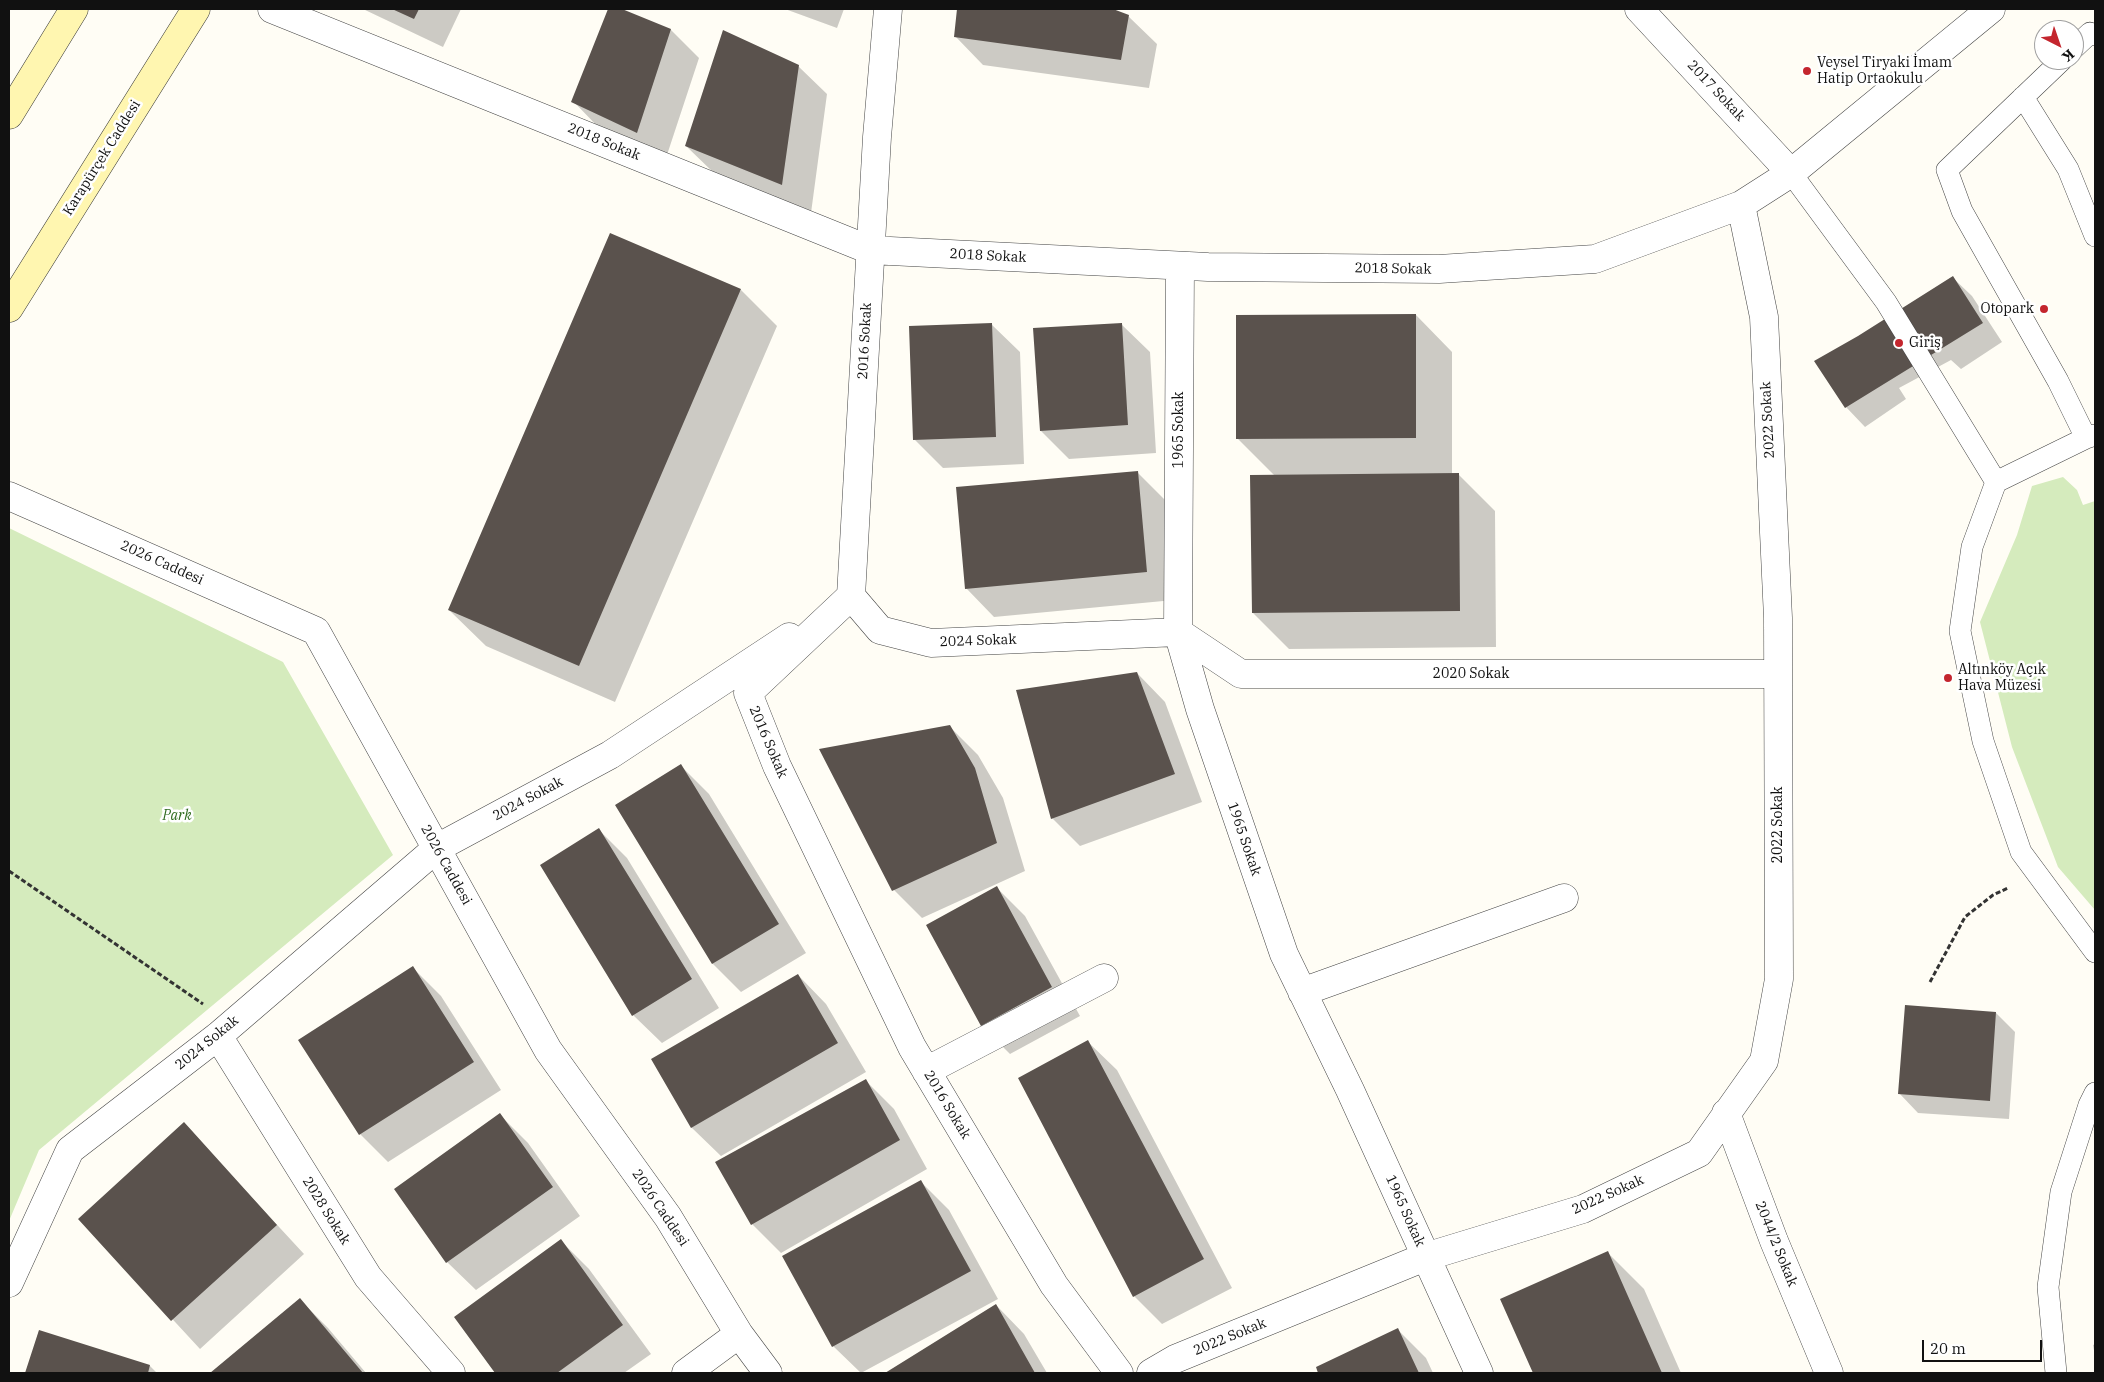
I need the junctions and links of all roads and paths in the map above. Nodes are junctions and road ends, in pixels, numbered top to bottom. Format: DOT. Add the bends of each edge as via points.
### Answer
graph roads {
  1 [pos="74,9"];
  2 [pos="196,9"];
  3 [pos="272,9"];
  4 [pos="888,9"];
  5 [pos="1639,9"];
  6 [pos="1991,9"];
  7 [pos="2095,35"];
  8 [pos="2084,39"];
  9 [pos="2051,70"];
  10 [pos="2023,97"];
  11 [pos="9,116"];
  12 [pos="1791,173"];
  13 [pos="1740,205"];
  14 [pos="2095,236"];
  15 [pos="870,250"];
  16 [pos="1180,266"];
  17 [pos="9,308"];
  18 [pos="2091,437"];
  19 [pos="1996,482"];
  20 [pos="9,496"];
  21 [pos="851,596"];
  22 [pos="1178,632"];
  23 [pos="1778,674"];
  24 [pos="437,848"];
  25 [pos="9,871"];
  26 [pos="2038,875"];
  27 [pos="1564,898"];
  28 [pos="2095,952"];
  29 [pos="1104,978"];
  30 [pos="1930,982"];
  31 [pos="1302,992"];
  32 [pos="218,1036"];
  33 [pos="926,1071"];
  34 [pos="2095,1093"];
  35 [pos="1726,1113"];
  36 [pos="1425,1257"];
  37 [pos="9,1283"];
  38 [pos="739,1334"];
  39 [pos="450,1373"];
  40 [pos="686,1373"];
  41 [pos="768,1373"];
  42 [pos="1119,1373"];
  43 [pos="1151,1373"];
  44 [pos="1480,1373"];
  45 [pos="1829,1373"];
  46 [pos="2056,1373"];
  1 -- 11 [label="main road"];
  2 -- 17 [label="main road, Karapürçek Caddesi"];
  3 -- 15 [label="street, 2018 Sokak"];
  4 -- 15 [label="street, 2016 Sokak"];
  5 -- 12 [label="street, 2017 Sokak"];
  6 -- 12 [label="street"];
  7 -- 8 [label="lane" via="2090,33"];
  9 -- 10 [label="lane"];
  10 -- 14 [label="lane" via="2068,169"];
  10 -- 18 [label="lane" via="1947,170 1962,211"];
  12 -- 13 [label="street"];
  12 -- 19 [label="lane" via="1886,302"];
  13 -- 16 [label="street, 2018 Sokak" via="1595,259 1439,270"];
  13 -- 23 [label="street, 2022 Sokak" via="1764,317"];
  15 -- 16 [label="street, 2018 Sokak"];
  15 -- 21 [label="street, 2016 Sokak"];
  16 -- 22 [label="street, 1965 Sokak"];
  18 -- 19 [label="lane"];
  19 -- 26 [label="lane" via="1972,546 1960,632 1983,741 2021,852"];
  20 -- 24 [label="street, 2026 Caddesi" via="316,631"];
  21 -- 22 [label="street, 2024 Sokak" via="880,630 931,643"];
  21 -- 24 [label="street, 2024 Sokak" via="610,754"];
  21 -- 33 [label="street, 2016 Sokak" via="748,693 777,766"];
  22 -- 23 [label="street, 2020 Sokak" via="1241,674"];
  22 -- 31 [label="street, 1965 Sokak" via="1200,710 1281,945"];
  23 -- 35 [label="street, 2022 Sokak" via="1779,979 1764,1061"];
  24 -- 32 [label="street, 2024 Sokak"];
  24 -- 38 [label="street, 2026 Caddesi" via="548,1050 668,1217"];
  25 -- 32 [label="path" via="203,1003"];
  26 -- 28 [label="lane"];
  26 -- 30 [label="path" via="1993,895 1965,917"];
  27 -- 31 [label="street"];
  29 -- 33 [label="street"];
  31 -- 36 [label="street, 1965 Sokak"];
  32 -- 37 [label="street, 2024 Sokak" via="70,1150"];
  32 -- 39 [label="street, 2028 Sokak" via="368,1277"];
  33 -- 42 [label="street, 2016 Sokak" via="1054,1285"];
  34 -- 46 [label="lane" via="2061,1192 2048,1287"];
  35 -- 36 [label="street, 2022 Sokak" via="1699,1153 1582,1208"];
  35 -- 45 [label="street, 2044/2 Sokak" via="1774,1241"];
  36 -- 43 [label="street, 2022 Sokak" via="1175,1359"];
  36 -- 44 [label="street, 1965 Sokak"];
  38 -- 40 [label="street"];
  38 -- 41 [label="street, 2026 Caddesi"];
}
